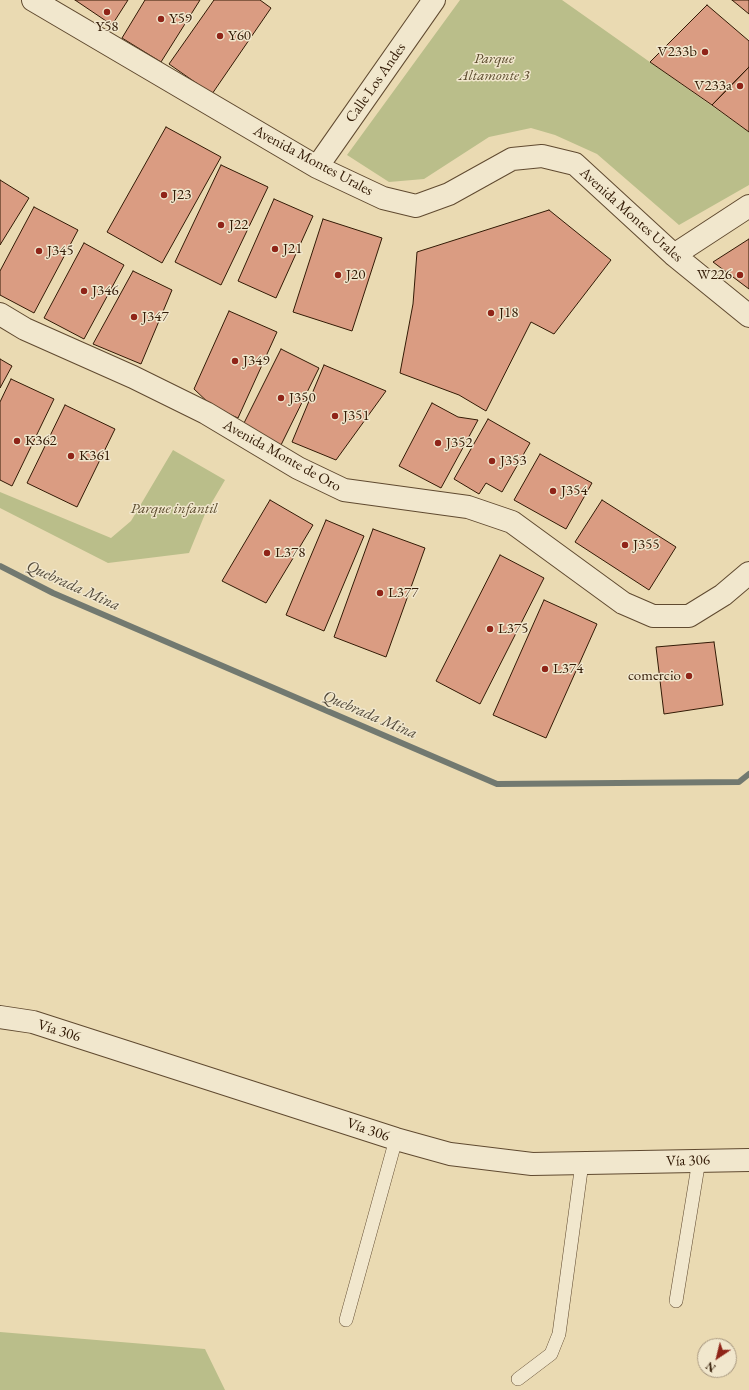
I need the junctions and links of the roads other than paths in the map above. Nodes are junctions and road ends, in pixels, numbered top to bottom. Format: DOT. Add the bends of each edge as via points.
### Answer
graph roads {
  1 [pos="33,0"];
  2 [pos="434,0"];
  3 [pos="317,167"];
  4 [pos="749,206"];
  5 [pos="674,255"];
  6 [pos="0,314"];
  7 [pos="749,316"];
  8 [pos="749,573"];
  9 [pos="0,1018"];
  10 [pos="396,1139"];
  11 [pos="699,1160"];
  12 [pos="749,1160"];
  13 [pos="582,1163"];
  14 [pos="676,1301"];
  15 [pos="346,1320"];
  16 [pos="518,1379"];
  1 -- 3 [label="street, Avenida Montes Urales"];
  2 -- 3 [label="street, Calle Los Andes"];
  3 -- 5 [label="street, Avenida Montes Urales" via="383,198 416,206 449,194 512,159 542,156 575,164"];
  4 -- 5 [label="street"];
  5 -- 7 [label="street, Avenida Montes Urales"];
  6 -- 8 [label="street, Avenida Monte de Oro" via="25,329 206,413 298,468 344,490 468,507 512,522 623,603 653,616 689,616 723,595"];
  9 -- 10 [label="street, Vía 306" via="33,1022"];
  10 -- 13 [label="street, Vía 306" via="450,1154 532,1164"];
  10 -- 15 [label="lane"];
  11 -- 12 [label="street, Vía 306"];
  11 -- 13 [label="street, Vía 306"];
  11 -- 14 [label="lane"];
  13 -- 16 [label="lane" via="559,1334 551,1354"];
}
